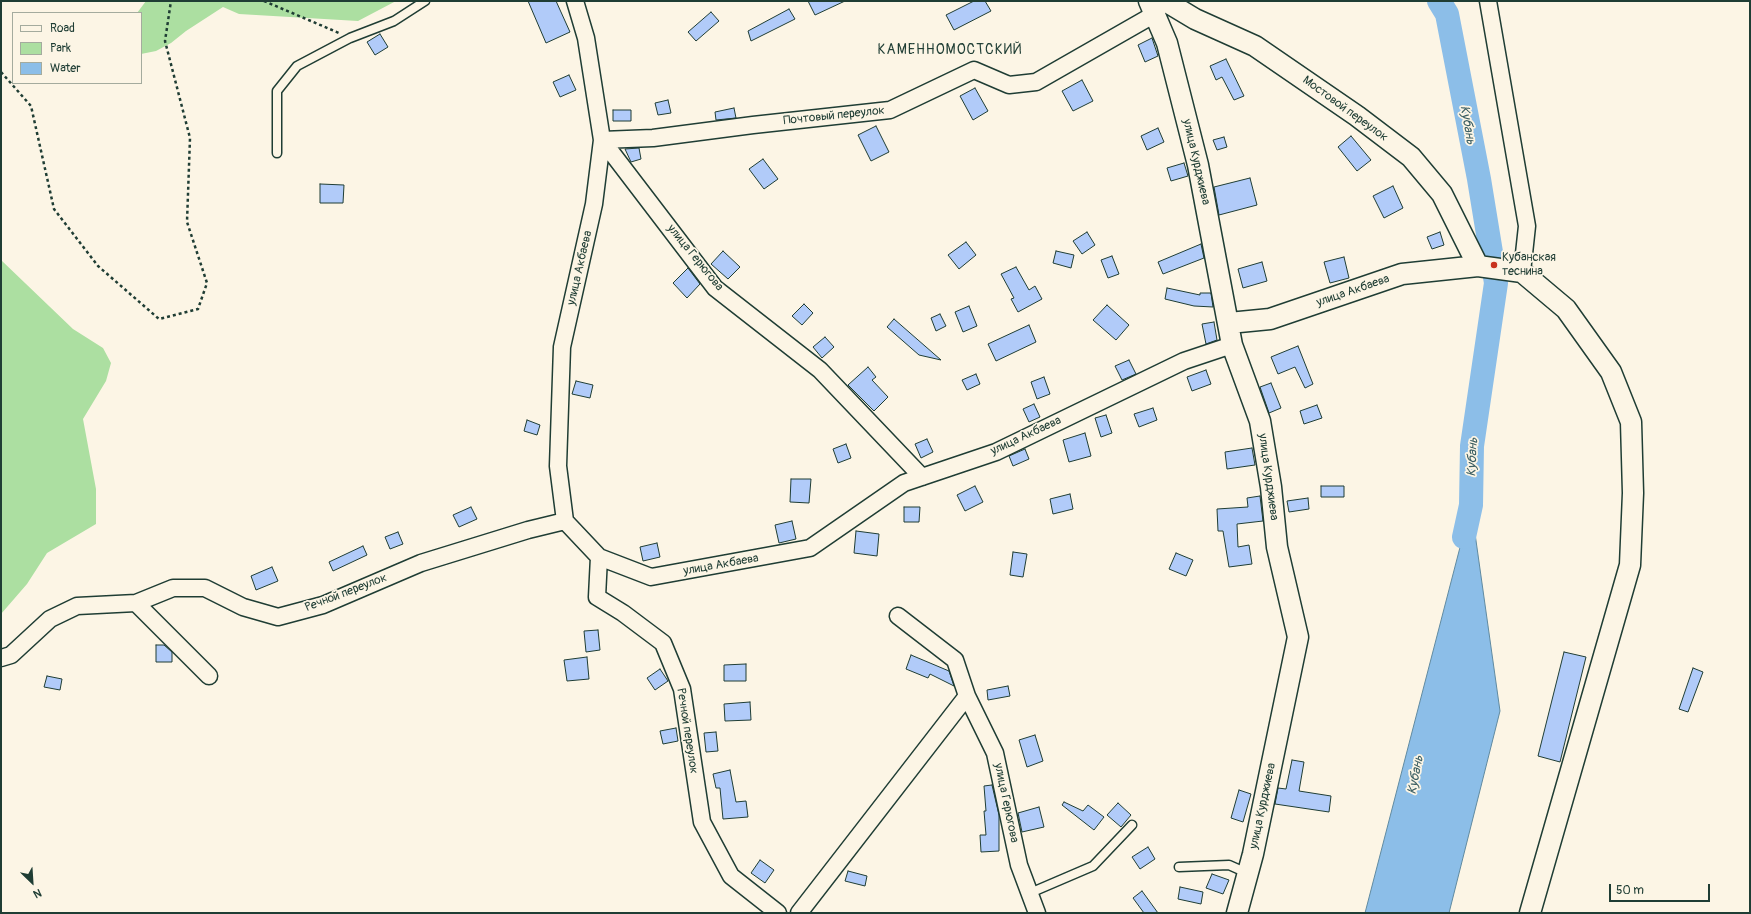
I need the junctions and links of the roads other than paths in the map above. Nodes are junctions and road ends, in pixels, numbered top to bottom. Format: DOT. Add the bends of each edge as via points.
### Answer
graph roads {
  1 [pos="425,1"];
  2 [pos="575,1"];
  3 [pos="1488,1"];
  4 [pos="1156,5"];
  5 [pos="1195,19"];
  6 [pos="1167,44"];
  7 [pos="602,140"];
  8 [pos="277,153"];
  9 [pos="1478,266"];
  10 [pos="1522,272"];
  11 [pos="1229,323"];
  12 [pos="1232,345"];
  13 [pos="922,477"];
  14 [pos="565,521"];
  15 [pos="599,557"];
  16 [pos="136,603"];
  17 [pos="898,616"];
  18 [pos="1,658"];
  19 [pos="209,676"];
  20 [pos="967,696"];
  21 [pos="1132,825"];
  22 [pos="1179,867"];
  23 [pos="1248,874"];
  24 [pos="1030,893"];
  25 [pos="778,913"];
  26 [pos="799,913"];
  27 [pos="1038,913"];
  28 [pos="1237,913"];
  29 [pos="1530,913"];
  1 -- 8 [label="lane" via="394,21 350,38 297,66 277,91"];
  2 -- 7 [label="street, улица Герюгова" via="586,38"];
  3 -- 10 [label="street" via="1527,226"];
  4 -- 5 [label="street, Мостовой переулок"];
  4 -- 6 [label="street, улица Курджиева"];
  4 -- 7 [label="street, Почтовый переулок" via="1036,82 1009,85 974,70 890,110 654,138"];
  5 -- 6 [label="street, улица Курджиева" via="1177,21 1164,32"];
  5 -- 9 [label="street, Мостовой переулок" via="1255,46 1357,116 1410,157 1442,194"];
  6 -- 11 [label="street, улица Курджиева" via="1198,165"];
  7 -- 13 [label="street, улица Герюгова" via="715,288 820,370"];
  7 -- 14 [label="street, улица Акбаева" via="594,204 562,347 558,466"];
  9 -- 10 [label="street, улица Акбаева"];
  9 -- 11 [label="street, улица Акбаева" via="1402,274 1270,319"];
  10 -- 29 [label="street" via="1566,309 1611,372 1631,422 1633,493 1630,565"];
  11 -- 12 [label="street, улица Курджиева"];
  12 -- 13 [label="street, улица Акбаева" via="1184,361 996,452"];
  12 -- 23 [label="street, улица Курджиева" via="1260,421 1271,487 1277,547 1298,637"];
  13 -- 15 [label="street, улица Акбаева" via="904,483 810,548 651,577"];
  14 -- 15 [label="street, улица Акбаева"];
  14 -- 16 [label="street, Речной переулок" via="421,563 323,605 278,617 243,607 205,588 173,588"];
  15 -- 25 [label="street, Речной переулок" via="597,597 623,613 663,644 682,689 702,822 731,876"];
  16 -- 18 [label="street, Речной переулок" via="77,606 50,619 11,656"];
  16 -- 19 [label="street"];
  17 -- 20 [label="street, улица Герюгова" via="955,660"];
  20 -- 24 [label="street, улица Герюгова" via="995,753 1019,865"];
  20 -- 26 [label="street"];
  21 -- 24 [label="lane" via="1093,866"];
  22 -- 23 [label="lane" via="1229,865"];
  23 -- 28 [label="street, улица Курджиева"];
  24 -- 27 [label="street, улица Герюгова"];
}
